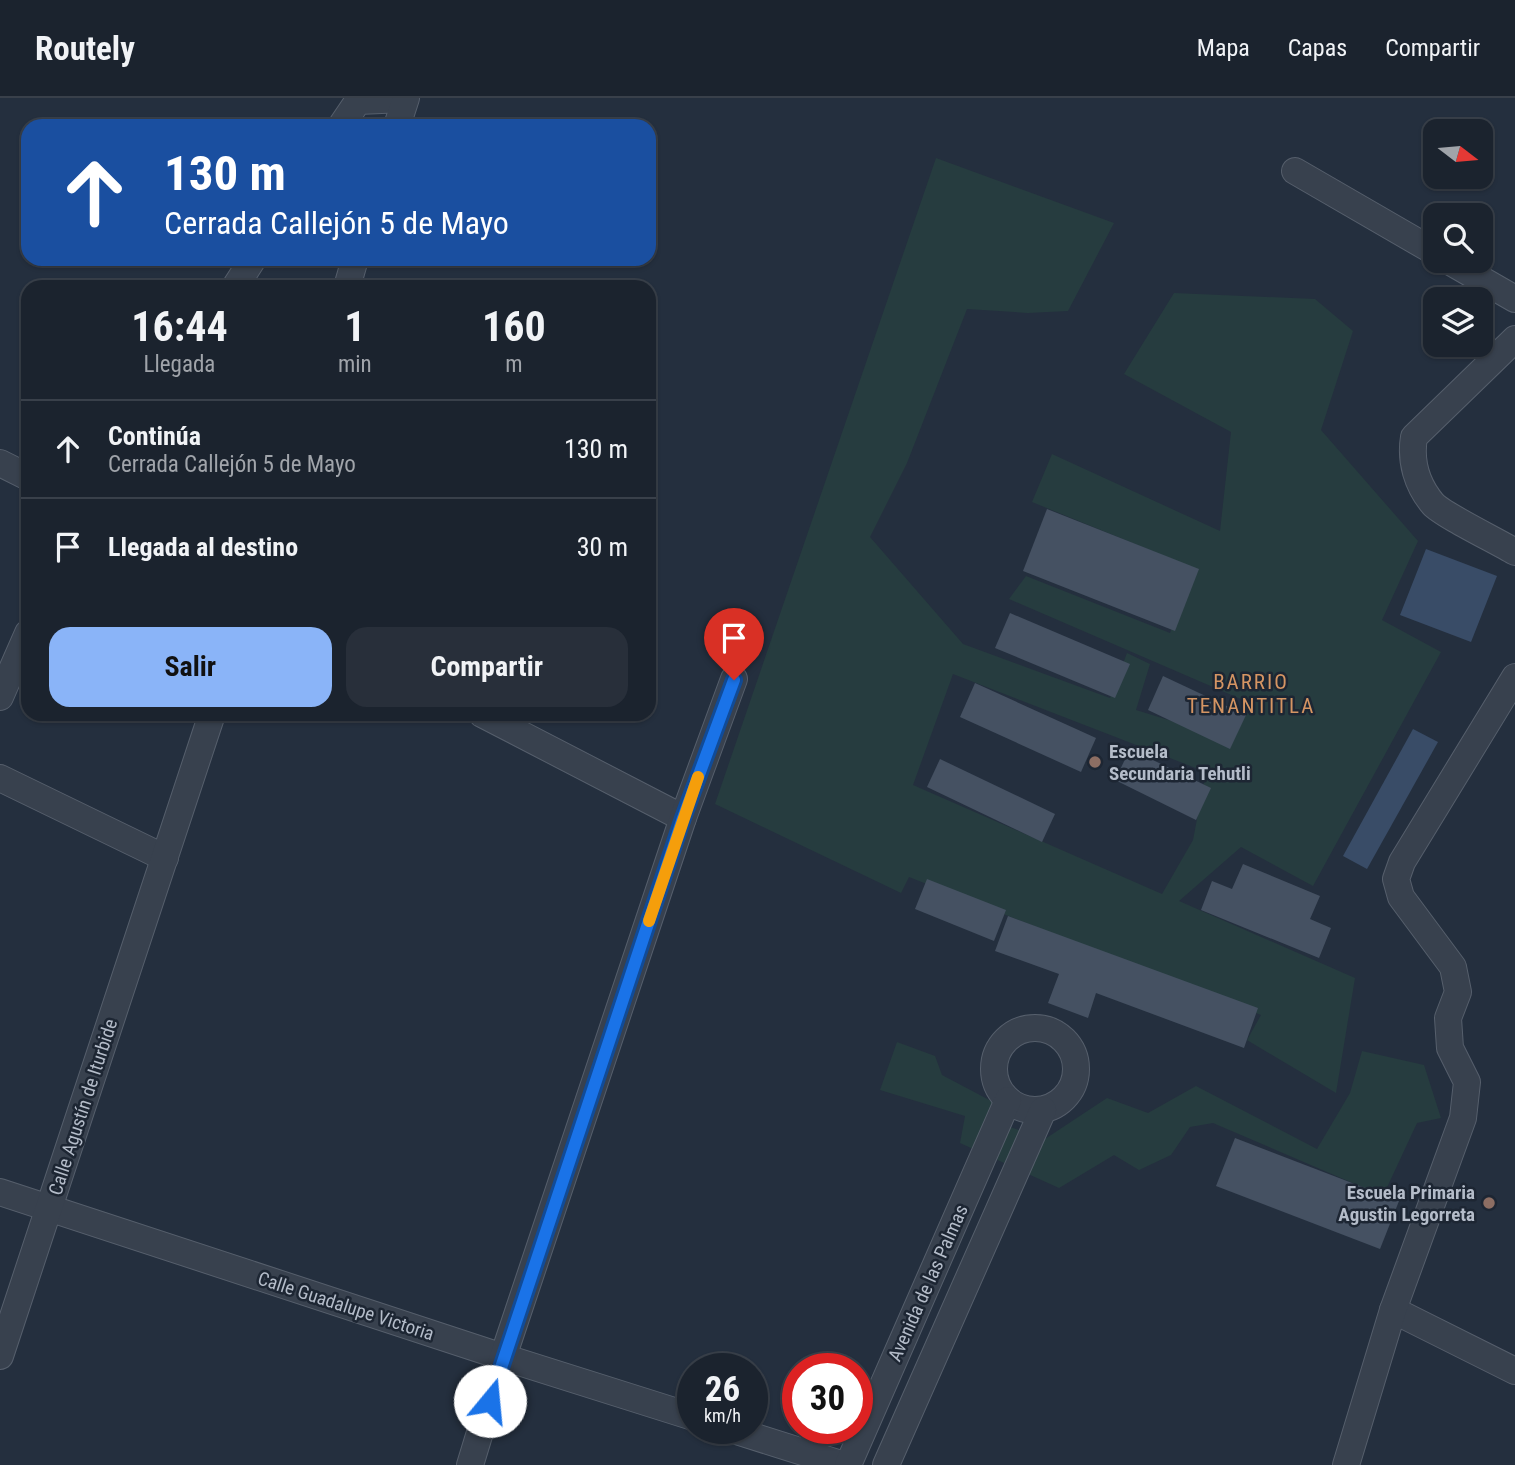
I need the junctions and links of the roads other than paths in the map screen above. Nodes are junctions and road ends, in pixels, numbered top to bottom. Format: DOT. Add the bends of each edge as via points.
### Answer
graph roads {
  1 [pos="405,99"];
  2 [pos="346,119"];
  3 [pos="399,119"];
  4 [pos="1295,171"];
  5 [pos="1423,246"];
  6 [pos="1470,273"];
  7 [pos="1515,299"];
  8 [pos="1515,339"];
  9 [pos="0,463"];
  10 [pos="21,474"];
  11 [pos="1515,552"];
  12 [pos="21,650"];
  13 [pos="1515,677"];
  14 [pos="734,680"];
  15 [pos="0,697"];
  16 [pos="210,721"];
  17 [pos="496,721"];
  18 [pos="0,778"];
  19 [pos="683,818"];
  20 [pos="165,858"];
  21 [pos="1008,1100"];
  22 [pos="1043,1110"];
  23 [pos="0,1192"];
  24 [pos="50,1209"];
  25 [pos="1393,1310"];
  26 [pos="0,1356"];
  27 [pos="503,1357"];
  28 [pos="1515,1371"];
  29 [pos="677,1412"];
  30 [pos="768,1441"];
  31 [pos="470,1465"];
  32 [pos="846,1465"];
  33 [pos="886,1465"];
  34 [pos="1346,1465"];
  1 -- 2 [label="street" via="358,101"];
  1 -- 3 [label="street"];
  4 -- 5 [label="street"];
  6 -- 7 [label="street"];
  8 -- 11 [label="street" via="1414,437 1411,454 1418,479 1434,506"];
  9 -- 10 [label="street"];
  12 -- 15 [label="street"];
  13 -- 25 [label="street" via="1396,879 1401,897 1453,967 1458,992 1448,1018 1450,1048 1467,1082 1463,1118"];
  14 -- 19 [label="street"];
  16 -- 20 [label="street, Calle Agustín de Iturbide"];
  17 -- 19 [label="street"];
  18 -- 20 [label="street"];
  19 -- 27 [label="street"];
  20 -- 24 [label="street, Calle Agustín de Iturbide"];
  21 -- 22 [label="street" via="1018,1107"];
  21 -- 22 [label="street, Avenida de las Palmas" via="995,1077 999,1051 1018,1032 1044,1029 1065,1041 1076,1063 1076,1075 1066,1097"];
  21 -- 32 [label="street, Avenida de las Palmas"];
  22 -- 33 [label="street, Avenida de las Palmas"];
  23 -- 24 [label="street, Calle Guadalupe Victoria"];
  24 -- 26 [label="street, Calle Agustín de Iturbide"];
  24 -- 27 [label="street, Calle Guadalupe Victoria"];
  25 -- 28 [label="street"];
  25 -- 34 [label="street"];
  27 -- 29 [label="street, Calle Guadalupe Victoria"];
  27 -- 31 [label="street"];
  30 -- 32 [label="street"];
}
